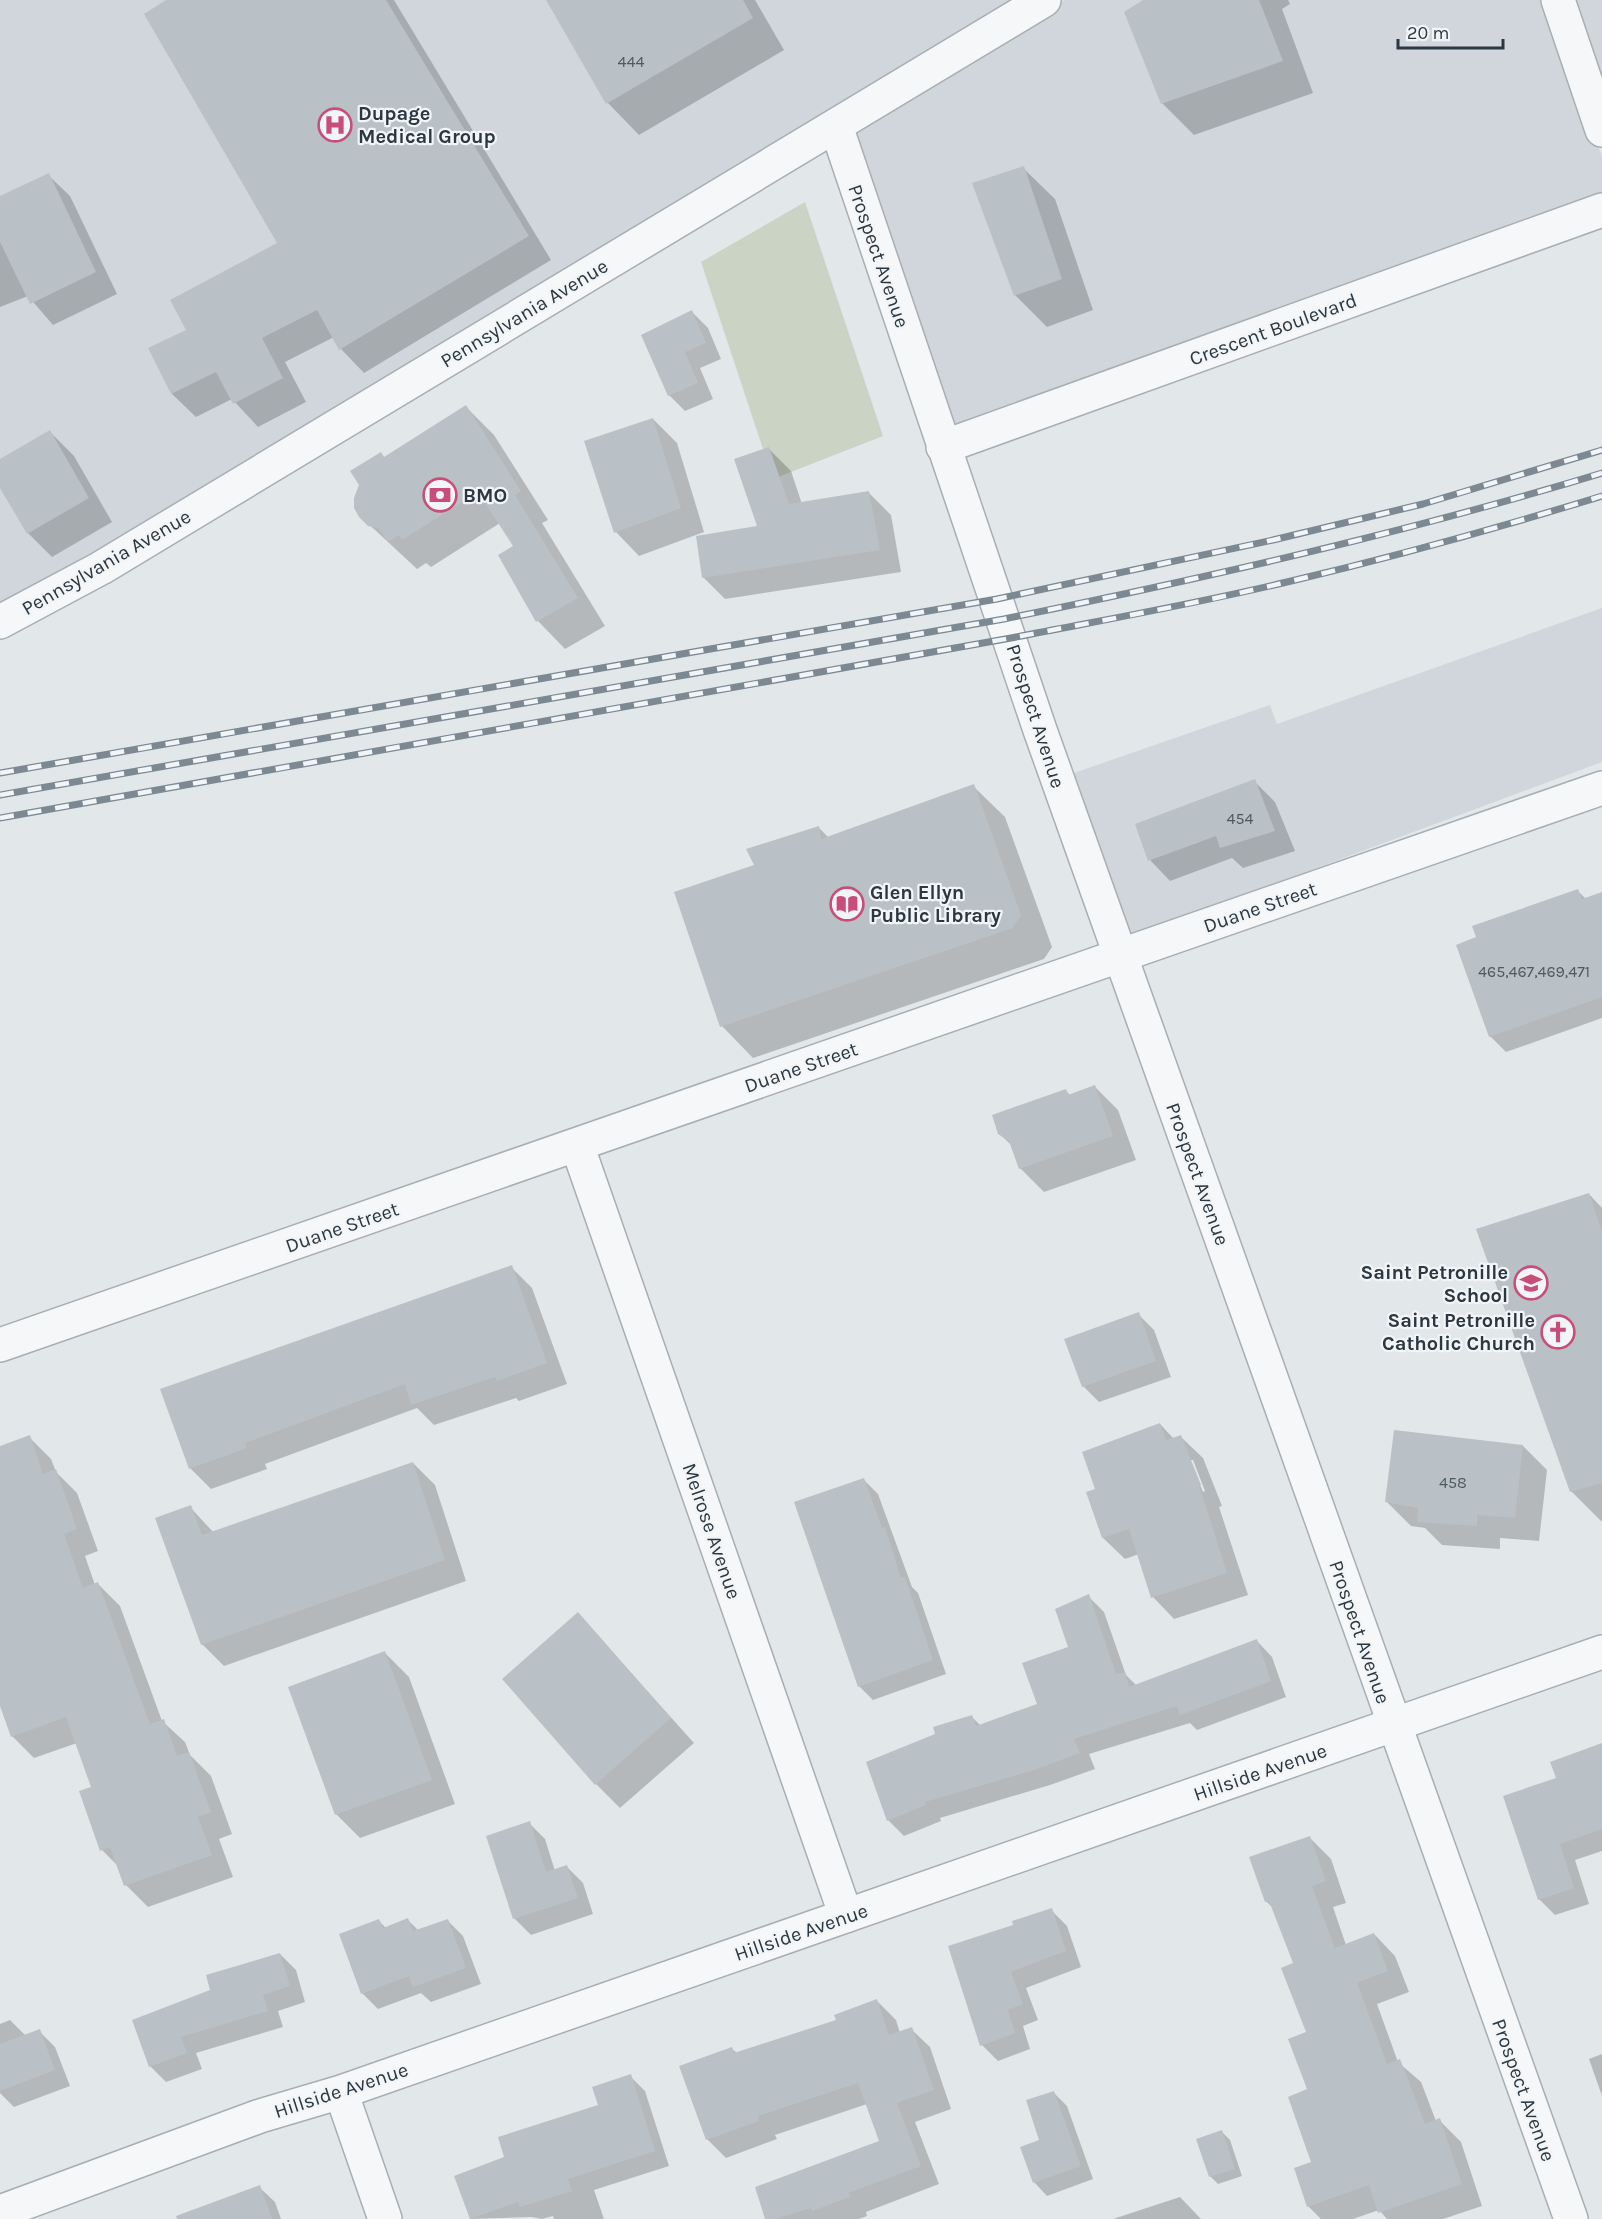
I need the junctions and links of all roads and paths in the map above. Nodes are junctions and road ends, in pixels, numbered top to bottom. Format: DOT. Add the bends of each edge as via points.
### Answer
graph roads {
  1 [pos="1044,0"];
  2 [pos="1558,0"];
  3 [pos="836,126"];
  4 [pos="1602,130"];
  5 [pos="1602,210"];
  6 [pos="944,447"];
  7 [pos="0,622"];
  8 [pos="1602,788"];
  9 [pos="1120,956"];
  10 [pos="577,1145"];
  11 [pos="0,1345"];
  12 [pos="1602,1652"];
  13 [pos="1393,1725"];
  14 [pos="846,1916"];
  15 [pos="341,2092"];
  16 [pos="0,2212"];
  17 [pos="385,2219"];
  18 [pos="1571,2219"];
  1 -- 3 [label="street, Pennsylvania Avenue"];
  2 -- 4 [label="street"];
  3 -- 6 [label="street, Prospect Avenue"];
  3 -- 7 [label="street, Pennsylvania Avenue" via="101,568"];
  5 -- 6 [label="street, Crescent Boulevard"];
  6 -- 9 [label="street, Prospect Avenue"];
  8 -- 9 [label="street, Duane Street"];
  9 -- 10 [label="street, Duane Street"];
  9 -- 13 [label="street, Prospect Avenue"];
  10 -- 11 [label="street, Duane Street"];
  10 -- 14 [label="street, Melrose Avenue"];
  12 -- 13 [label="street, Hillside Avenue"];
  13 -- 14 [label="street, Hillside Avenue"];
  13 -- 18 [label="street, Prospect Avenue"];
  14 -- 15 [label="street, Hillside Avenue"];
  15 -- 16 [label="street, Hillside Avenue" via="260,2116"];
  15 -- 17 [label="street"];
}
